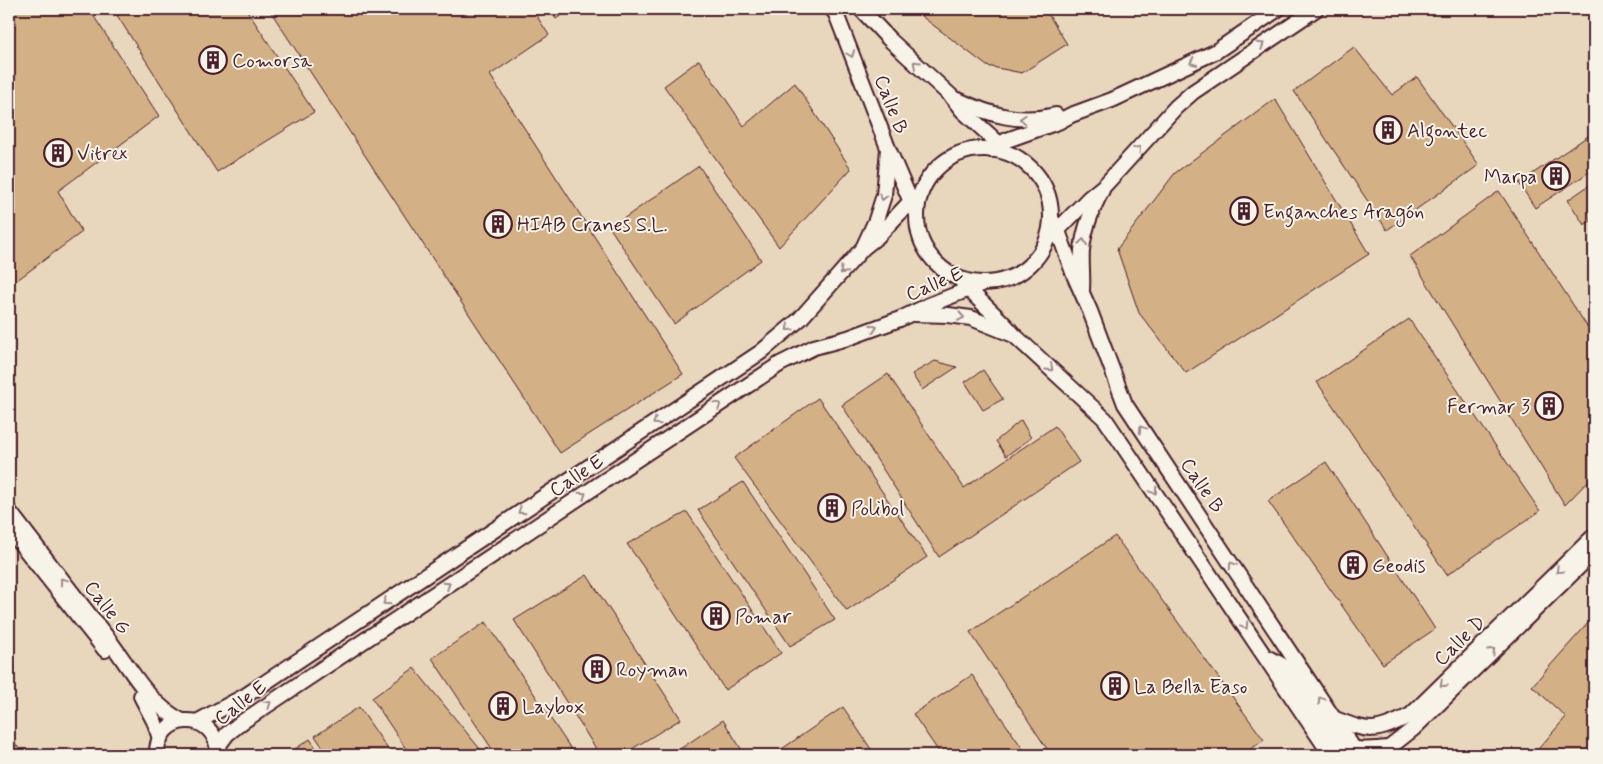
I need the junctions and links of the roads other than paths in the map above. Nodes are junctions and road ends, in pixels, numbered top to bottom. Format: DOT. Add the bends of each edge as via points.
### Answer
graph roads {
  1 [pos="832,9"];
  2 [pos="860,9"];
  3 [pos="1278,9"];
  4 [pos="1316,9"];
  5 [pos="952,97"];
  6 [pos="1071,115"];
  7 [pos="888,148"];
  8 [pos="998,149"];
  9 [pos="1105,184"];
  10 [pos="916,204"];
  11 [pos="1051,218"];
  12 [pos="1058,231"];
  13 [pos="1046,241"];
  14 [pos="863,248"];
  15 [pos="965,285"];
  16 [pos="1082,290"];
  17 [pos="913,314"];
  18 [pos="1014,335"];
  19 [pos="9,510"];
  20 [pos="9,529"];
  21 [pos="1594,536"];
  22 [pos="1594,552"];
  23 [pos="1265,656"];
  24 [pos="1333,718"];
  25 [pos="182,721"];
  26 [pos="197,722"];
  27 [pos="1412,722"];
  28 [pos="160,739"];
  29 [pos="218,751"];
  30 [pos="1326,752"];
  31 [pos="1356,752"];
  32 [pos="1384,752"];
  33 [pos="157,755"];
  1 -- 7 [label="street, Calle B, one-way"];
  5 -- 2 [label="street, Calle B, one-way"];
  3 -- 6 [label="street, one-way" via="1215,52 1112,100"];
  9 -- 4 [label="street, one-way" via="1192,92"];
  6 -- 5 [label="street, Calle B, one-way" via="1012,119"];
  5 -- 8 [label="street, Calle B"];
  6 -- 8 [label="street"];
  7 -- 10 [label="street, Calle B"];
  7 -- 14 [label="street, Calle E, one-way" via="884,195"];
  8 -- 10 [label="street" via="968,151 947,160 930,176"];
  8 -- 11 [label="street" via="1024,163 1039,178 1048,197"];
  9 -- 12 [label="street"];
  16 -- 9 [label="street, one-way" via="1084,236"];
  10 -- 14 [label="street, Calle E"];
  10 -- 15 [label="street" via="920,237 929,255 943,270"];
  11 -- 12 [label="street, Calle B"];
  11 -- 13 [label="street"];
  12 -- 13 [label="street"];
  12 -- 16 [label="street, Calle B"];
  13 -- 15 [label="street" via="1034,261 1021,272 1005,280"];
  14 -- 26 [label="street, Calle E, one-way" via="800,319 761,352 245,696"];
  15 -- 17 [label="street, Calle E"];
  15 -- 18 [label="street"];
  24 -- 16 [label="street, Calle B, one-way" via="1125,404"];
  17 -- 18 [label="street, one-way" via="971,318"];
  29 -- 17 [label="street, Calle E, one-way" via="233,728 770,370 814,347"];
  18 -- 23 [label="street, one-way" via="1105,419"];
  25 -- 19 [label="street, Calle G, one-way" via="162,709 144,690"];
  20 -- 28 [label="street, Calle G" via="141,696"];
  21 -- 27 [label="street, Calle D, one-way"];
  27 -- 22 [label="street, Calle D, one-way"];
  23 -- 30 [label="street"];
  23 -- 31 [label="street" via="1287,668 1322,724 1336,741"];
  24 -- 27 [label="street, Calle D" via="1372,730"];
  24 -- 31 [label="street, Calle B"];
  25 -- 26 [label="street"];
  25 -- 28 [label="street" via="169,727"];
  26 -- 29 [label="street" via="209,729"];
  27 -- 32 [label="street, Calle D"];
  28 -- 33 [label="street"];
  31 -- 32 [label="street"];
}
